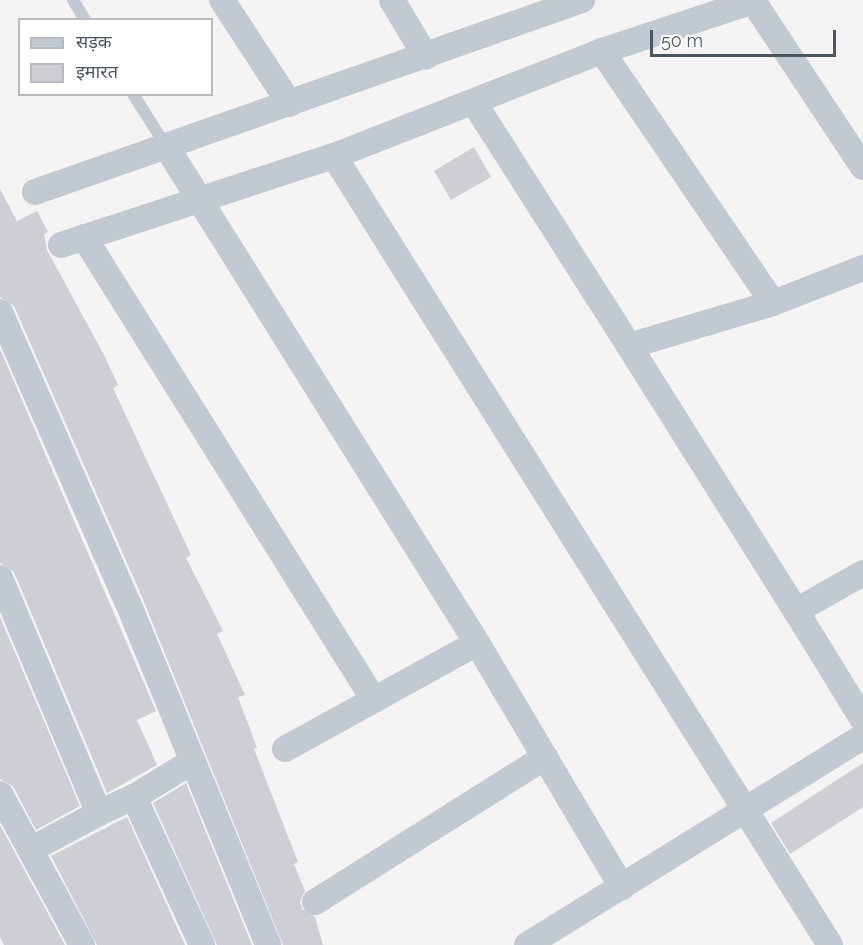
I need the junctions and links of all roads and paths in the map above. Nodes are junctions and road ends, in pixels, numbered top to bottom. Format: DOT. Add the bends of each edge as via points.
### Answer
graph roads {
  1 [pos="73,0"];
  2 [pos="222,0"];
  3 [pos="392,0"];
  4 [pos="582,0"];
  5 [pos="754,0"];
  6 [pos="84,18"];
  7 [pos="602,51"];
  8 [pos="426,57"];
  9 [pos="134,96"];
  10 [pos="290,104"];
  11 [pos="475,104"];
  12 [pos="166,146"];
  13 [pos="334,156"];
  14 [pos="863,167"];
  15 [pos="35,192"];
  16 [pos="198,198"];
  17 [pos="863,268"];
  18 [pos="773,303"];
  19 [pos="0,312"];
  20 [pos="629,346"];
  21 [pos="863,573"];
  22 [pos="0,578"];
  23 [pos="796,611"];
  24 [pos="477,643"];
  25 [pos="374,700"];
  26 [pos="863,720"];
  27 [pos="863,737"];
  28 [pos="285,749"];
  29 [pos="545,757"];
  30 [pos="193,761"];
  31 [pos="0,794"];
  32 [pos="134,797"];
  33 [pos="747,810"];
  34 [pos="99,813"];
  35 [pos="32,849"];
  36 [pos="622,887"];
  37 [pos="315,902"];
  38 [pos="82,945"];
  39 [pos="202,945"];
  40 [pos="268,945"];
  41 [pos="527,945"];
  42 [pos="830,945"];
  1 -- 6 [label="lane"];
  2 -- 10 [label="street"];
  3 -- 8 [label="street"];
  4 -- 8 [label="street"];
  5 -- 7 [label="street"];
  5 -- 14 [label="street"];
  7 -- 11 [label="street"];
  7 -- 18 [label="street"];
  8 -- 10 [label="street"];
  9 -- 12 [label="lane"];
  10 -- 12 [label="street"];
  11 -- 13 [label="street"];
  11 -- 20 [label="street"];
  12 -- 15 [label="street"];
  12 -- 16 [label="street"];
  13 -- 16 [label="street"];
  13 -- 33 [label="street"];
  16 -- 24 [label="street"];
  16 -- 25 [label="street" via="72,241"];
  17 -- 18 [label="street"];
  18 -- 20 [label="street"];
  19 -- 30 [label="street"];
  20 -- 23 [label="street"];
  21 -- 23 [label="street"];
  22 -- 34 [label="street"];
  23 -- 26 [label="street"];
  24 -- 25 [label="street"];
  24 -- 29 [label="street"];
  25 -- 28 [label="street"];
  27 -- 33 [label="street"];
  29 -- 36 [label="street"];
  29 -- 37 [label="street"];
  30 -- 32 [label="street"];
  30 -- 40 [label="street"];
  31 -- 35 [label="street"];
  32 -- 34 [label="street"];
  32 -- 39 [label="street"];
  33 -- 36 [label="street"];
  33 -- 42 [label="street"];
  34 -- 35 [label="street"];
  35 -- 38 [label="street"];
  36 -- 41 [label="street"];
}
